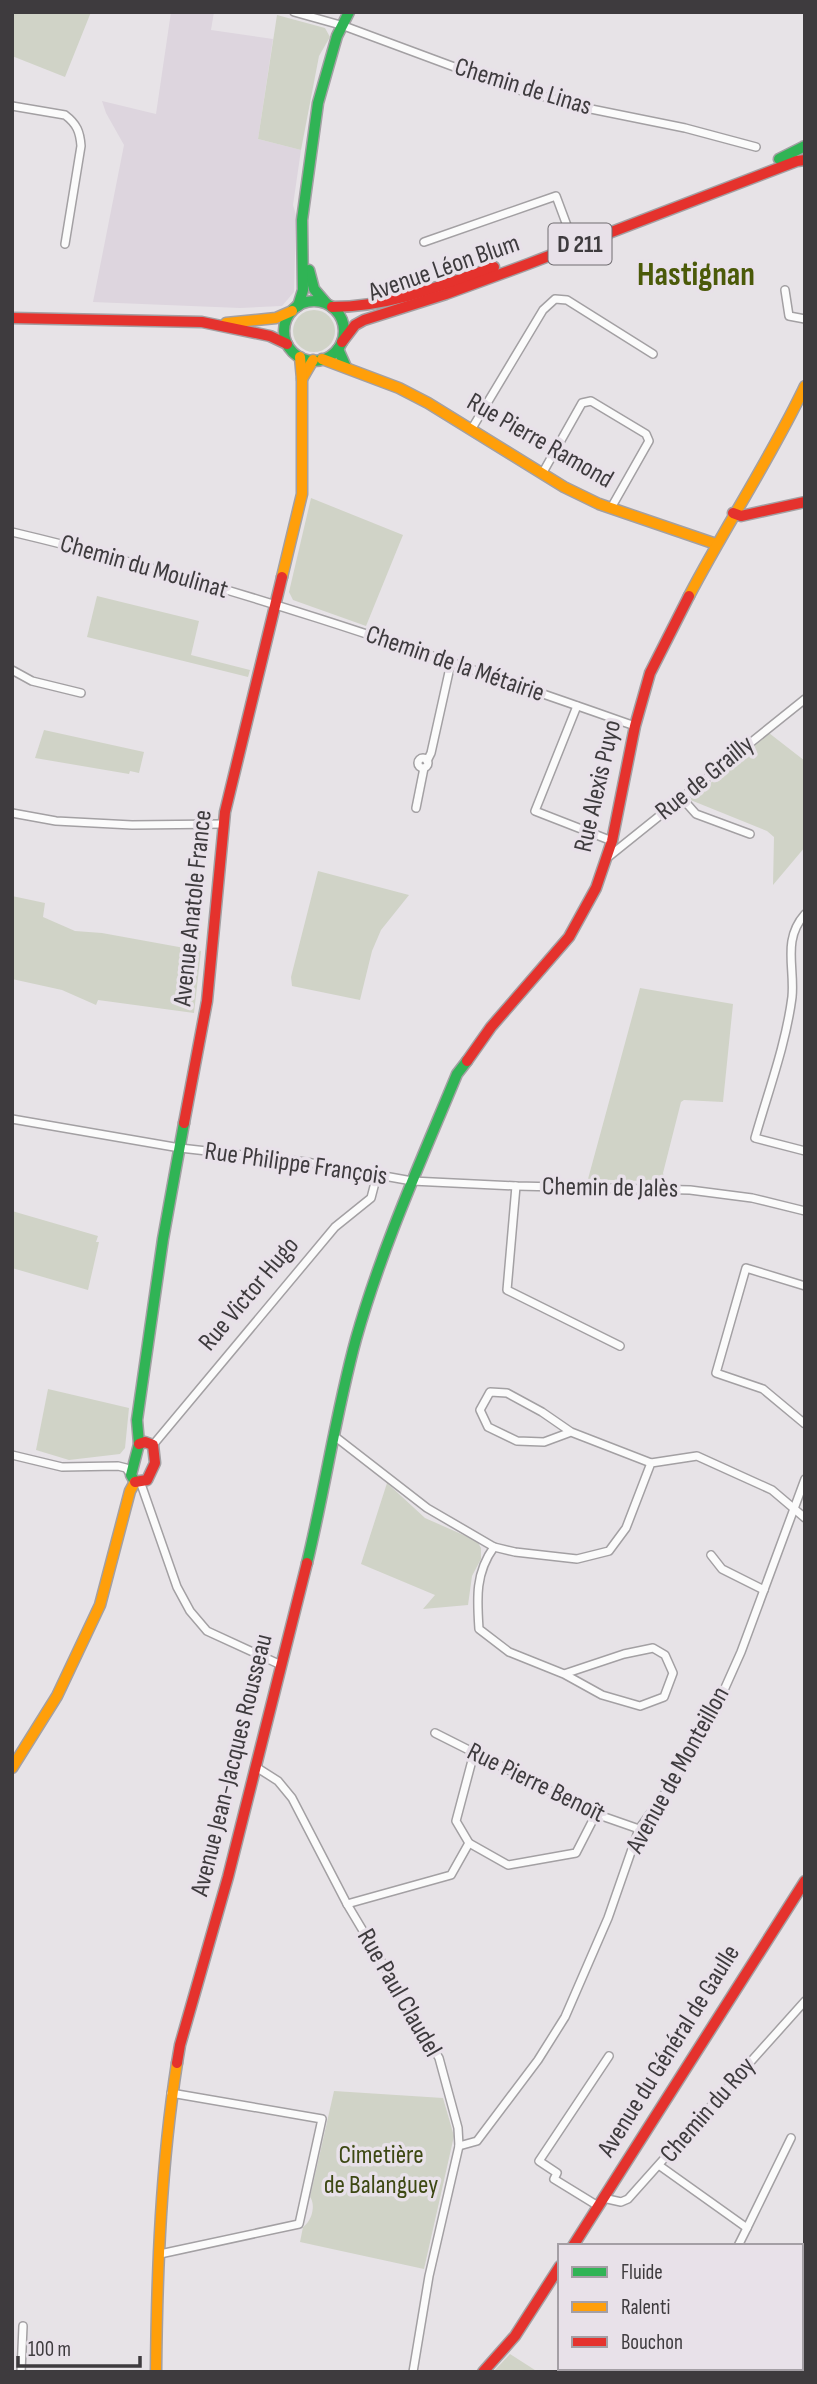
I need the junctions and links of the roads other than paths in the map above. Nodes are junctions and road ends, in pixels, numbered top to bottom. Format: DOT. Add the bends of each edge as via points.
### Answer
graph roads {
  1 [pos="294,12"];
  2 [pos="349,12"];
  3 [pos="344,26"];
  4 [pos="12,106"];
  5 [pos="805,146"];
  6 [pos="756,147"];
  7 [pos="805,160"];
  8 [pos="572,239"];
  9 [pos="424,242"];
  10 [pos="65,244"];
  11 [pos="558,253"];
  12 [pos="785,290"];
  13 [pos="329,305"];
  14 [pos="295,308"];
  15 [pos="12,318"];
  16 [pos="805,319"];
  17 [pos="223,324"];
  18 [pos="287,344"];
  19 [pos="340,345"];
  20 [pos="653,354"];
  21 [pos="300,357"];
  22 [pos="318,360"];
  23 [pos="346,368"];
  24 [pos="302,379"];
  25 [pos="805,386"];
  26 [pos="471,430"];
  27 [pos="542,474"];
  28 [pos="805,502"];
  29 [pos="611,508"];
  30 [pos="733,513"];
  31 [pos="12,532"];
  32 [pos="716,544"];
  33 [pos="276,604"];
  34 [pos="451,663"];
  35 [pos="12,670"];
  36 [pos="80,693"];
  37 [pos="805,699"];
  38 [pos="577,706"];
  39 [pos="635,726"];
  40 [pos="681,797"];
  41 [pos="416,807"];
  42 [pos="12,813"];
  43 [pos="223,824"];
  44 [pos="750,834"];
  45 [pos="612,841"];
  46 [pos="607,859"];
  47 [pos="805,914"];
  48 [pos="12,1119"];
  49 [pos="180,1148"];
  50 [pos="805,1151"];
  51 [pos="377,1175"];
  52 [pos="412,1181"];
  53 [pos="516,1186"];
  54 [pos="805,1211"];
  55 [pos="805,1286"];
  56 [pos="620,1346"];
  57 [pos="805,1424"];
  58 [pos="571,1432"];
  59 [pos="333,1435"];
  60 [pos="139,1444"];
  61 [pos="153,1445"];
  62 [pos="12,1455"];
  63 [pos="651,1463"];
  64 [pos="805,1479"];
  65 [pos="136,1480"];
  66 [pos="793,1510"];
  67 [pos="805,1518"];
  68 [pos="494,1547"];
  69 [pos="711,1555"];
  70 [pos="764,1590"];
  71 [pos="281,1665"];
  72 [pos="564,1674"];
  73 [pos="435,1733"];
  74 [pos="474,1753"];
  75 [pos="256,1767"];
  76 [pos="12,1768"];
  77 [pos="596,1814"];
  78 [pos="639,1829"];
  79 [pos="469,1843"];
  80 [pos="805,1881"];
  81 [pos="347,1904"];
  82 [pos="805,2001"];
  83 [pos="609,2056"];
  84 [pos="171,2093"];
  85 [pos="791,2138"];
  86 [pos="459,2146"];
  87 [pos="660,2166"];
  88 [pos="601,2202"];
  89 [pos="747,2228"];
  90 [pos="574,2244"];
  91 [pos="739,2244"];
  92 [pos="160,2254"];
  93 [pos="558,2269"];
  94 [pos="23,2326"];
  95 [pos="21,2372"];
  96 [pos="156,2372"];
  97 [pos="413,2372"];
  98 [pos="483,2372"];
  1 -- 3 [label="street, Chemin de Linas"];
  2 -- 3 [label="street"];
  3 -- 6 [label="street, Chemin de Linas" via="511,88"];
  3 -- 13 [label="street" via="325,105 309,221 309,275 314,289"];
  3 -- 14 [label="street" via="318,103 302,220 303,290"];
  4 -- 10 [label="street" via="65,115 80,132"];
  5 -- 8 [label="street, Avenue Léon Blum / D 211"];
  7 -- 11 [label="street, Avenue Léon Blum / D 211"];
  8 -- 9 [label="street" via="556,196"];
  8 -- 11 [label="street"];
  8 -- 13 [label="street, Avenue Léon Blum / D 211" via="402,298 363,306"];
  11 -- 19 [label="street, Avenue Léon Blum / D 211" via="364,320 355,324"];
  12 -- 16 [label="street" via="789,316"];
  13 -- 14 [label="street" via="317,301"];
  13 -- 19 [label="street" via="343,323"];
  14 -- 17 [label="street" via="275,318"];
  14 -- 18 [label="street" via="285,327"];
  15 -- 17 [label="street"];
  17 -- 18 [label="street" via="271,335"];
  18 -- 21 [label="street"];
  19 -- 22 [label="street" via="332,355"];
  19 -- 23 [label="street"];
  20 -- 26 [label="street" via="567,300 555,299 542,310"];
  21 -- 22 [label="street"];
  21 -- 24 [label="street, Avenue Anatole France"];
  22 -- 23 [label="street, Rue Pierre Ramond"];
  22 -- 24 [label="street"];
  23 -- 26 [label="street, Rue Pierre Ramond" via="399,388"];
  24 -- 33 [label="street, Avenue Anatole France" via="302,494"];
  25 -- 30 [label="street, Rue Alexis Puyo"];
  26 -- 27 [label="street, Rue Pierre Ramond"];
  27 -- 29 [label="street, Rue Pierre Ramond"];
  27 -- 29 [label="street" via="582,403 591,401 646,434 649,441"];
  28 -- 30 [label="street" via="741,516"];
  29 -- 32 [label="street, Rue Pierre Ramond"];
  30 -- 32 [label="street, Rue Alexis Puyo"];
  31 -- 33 [label="street, Chemin du Moulinat"];
  32 -- 39 [label="street, Rue Alexis Puyo" via="662,646"];
  33 -- 34 [label="street, Chemin de la Métairie"];
  33 -- 43 [label="street, Avenue Anatole France"];
  34 -- 38 [label="street, Chemin de la Métairie"];
  34 -- 41 [label="street"];
  35 -- 36 [label="street" via="32,681"];
  37 -- 40 [label="street, Rue de Grailly"];
  38 -- 39 [label="street, Chemin de la Métairie"];
  38 -- 45 [label="street" via="535,811"];
  39 -- 45 [label="street, Rue Alexis Puyo"];
  40 -- 44 [label="street" via="696,814"];
  40 -- 46 [label="street, Rue de Grailly"];
  42 -- 43 [label="street" via="82,823"];
  43 -- 49 [label="street, Avenue Anatole France" via="206,1001"];
  45 -- 46 [label="street, Rue Alexis Puyo"];
  46 -- 52 [label="street, Rue Alexis Puyo" via="569,937 457,1074"];
  47 -- 50 [label="street" via="789,948 792,995 755,1138"];
  48 -- 49 [label="street, Rue Philippe François"];
  49 -- 51 [label="street, Rue Philippe François"];
  49 -- 60 [label="street, Avenue Anatole France" via="137,1420"];
  51 -- 52 [label="street, Rue Philippe François"];
  51 -- 61 [label="street, Rue Victor Hugo" via="371,1198 335,1227"];
  52 -- 53 [label="street, Chemin de Jalès"];
  52 -- 59 [label="street, Avenue Jean-Jacques Rousseau" via="384,1249 356,1339"];
  53 -- 54 [label="street, Chemin de Jalès" via="690,1190"];
  53 -- 56 [label="street" via="507,1290"];
  55 -- 57 [label="street" via="746,1268 716,1373 763,1388"];
  58 -- 58 [label="street" via="507,1393 490,1392 480,1410 488,1427 517,1441 544,1443"];
  58 -- 63 [label="street"];
  59 -- 68 [label="street" via="427,1508"];
  59 -- 71 [label="street, Avenue Jean-Jacques Rousseau"];
  60 -- 61 [label="street"];
  60 -- 65 [label="street, Avenue Anatole France"];
  61 -- 65 [label="street" via="152,1473 147,1481"];
  62 -- 65 [label="street" via="62,1467 118,1466 127,1468"];
  63 -- 66 [label="street" via="697,1456 772,1490"];
  63 -- 68 [label="street" via="626,1528 609,1550 577,1559"];
  64 -- 66 [label="street, Avenue de Monteillon"];
  65 -- 71 [label="street" via="190,1611 207,1631"];
  65 -- 76 [label="street" via="100,1605 57,1696"];
  66 -- 67 [label="street"];
  66 -- 70 [label="street, Avenue de Monteillon"];
  68 -- 72 [label="street" via="481,1567 476,1592 479,1629 509,1652"];
  69 -- 70 [label="street" via="722,1569"];
  70 -- 78 [label="street, Avenue de Monteillon" via="716,1708 676,1778"];
  71 -- 75 [label="street, Avenue Jean-Jacques Rousseau"];
  72 -- 72 [label="street" via="602,1695 640,1706 664,1697 673,1673 664,1655 653,1648"];
  73 -- 74 [label="street, Rue Pierre Benoît"];
  74 -- 77 [label="street, Rue Pierre Benoît"];
  74 -- 79 [label="street" via="456,1821"];
  75 -- 81 [label="street, Rue Paul Claudel" via="278,1781 292,1798"];
  75 -- 84 [label="street, Avenue Jean-Jacques Rousseau"];
  77 -- 78 [label="street, Rue Pierre Benoît"];
  77 -- 79 [label="street" via="576,1853 508,1865"];
  78 -- 86 [label="street, Avenue de Monteillon" via="608,1918 565,2017 477,2141"];
  79 -- 81 [label="street" via="451,1875"];
  80 -- 88 [label="street, Avenue du Général de Gaulle"];
  81 -- 86 [label="street, Rue Paul Claudel" via="439,2058"];
  82 -- 87 [label="street, Chemin du Roy"];
  83 -- 88 [label="street" via="539,2161 557,2173 554,2179"];
  84 -- 92 [label="street, Avenue Jean-Jacques Rousseau"];
  84 -- 92 [label="street" via="321,2119 299,2224"];
  85 -- 89 [label="street"];
  86 -- 97 [label="street, Rue Paul Claudel"];
  87 -- 88 [label="street, Chemin du Roy" via="628,2199"];
  87 -- 89 [label="street"];
  88 -- 90 [label="street, Avenue du Général de Gaulle"];
  89 -- 91 [label="street"];
  92 -- 96 [label="street, Avenue Jean-Jacques Rousseau"];
  93 -- 98 [label="street" via="515,2336"];
  94 -- 95 [label="street"];
}
